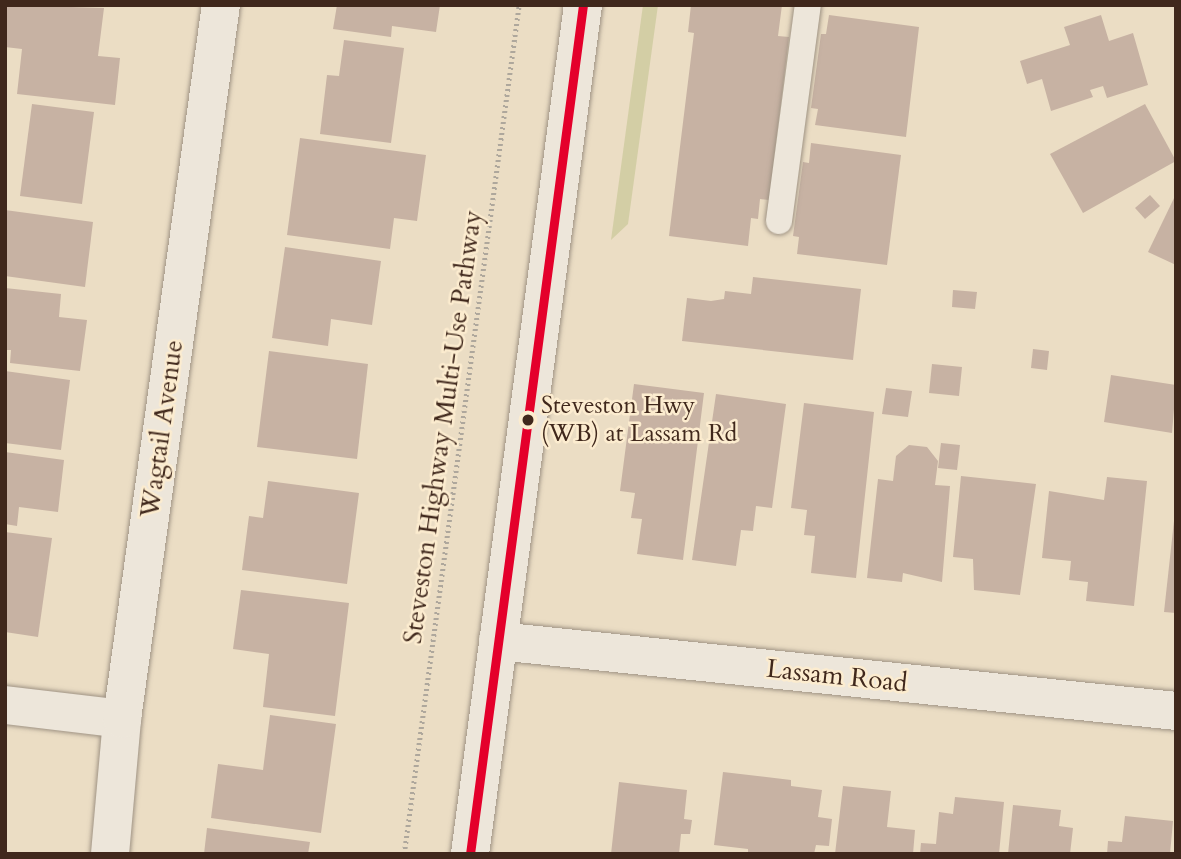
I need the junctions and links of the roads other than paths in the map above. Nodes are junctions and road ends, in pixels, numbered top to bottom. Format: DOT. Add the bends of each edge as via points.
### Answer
graph roads {
  1 [pos="221,5"];
  2 [pos="583,5"];
  3 [pos="808,5"];
  4 [pos="779,221"];
  5 [pos="498,641"];
  6 [pos="5,705"];
  7 [pos="1176,711"];
  8 [pos="122,719"];
  9 [pos="110,854"];
  10 [pos="470,854"];
  1 -- 8 [label="street, Wagtail Avenue"];
  2 -- 5 [label="street"];
  3 -- 4 [label="lane"];
  5 -- 7 [label="street, Lassam Road"];
  5 -- 10 [label="street"];
  6 -- 8 [label="street"];
  8 -- 9 [label="street, Wagtail Avenue"];
}
